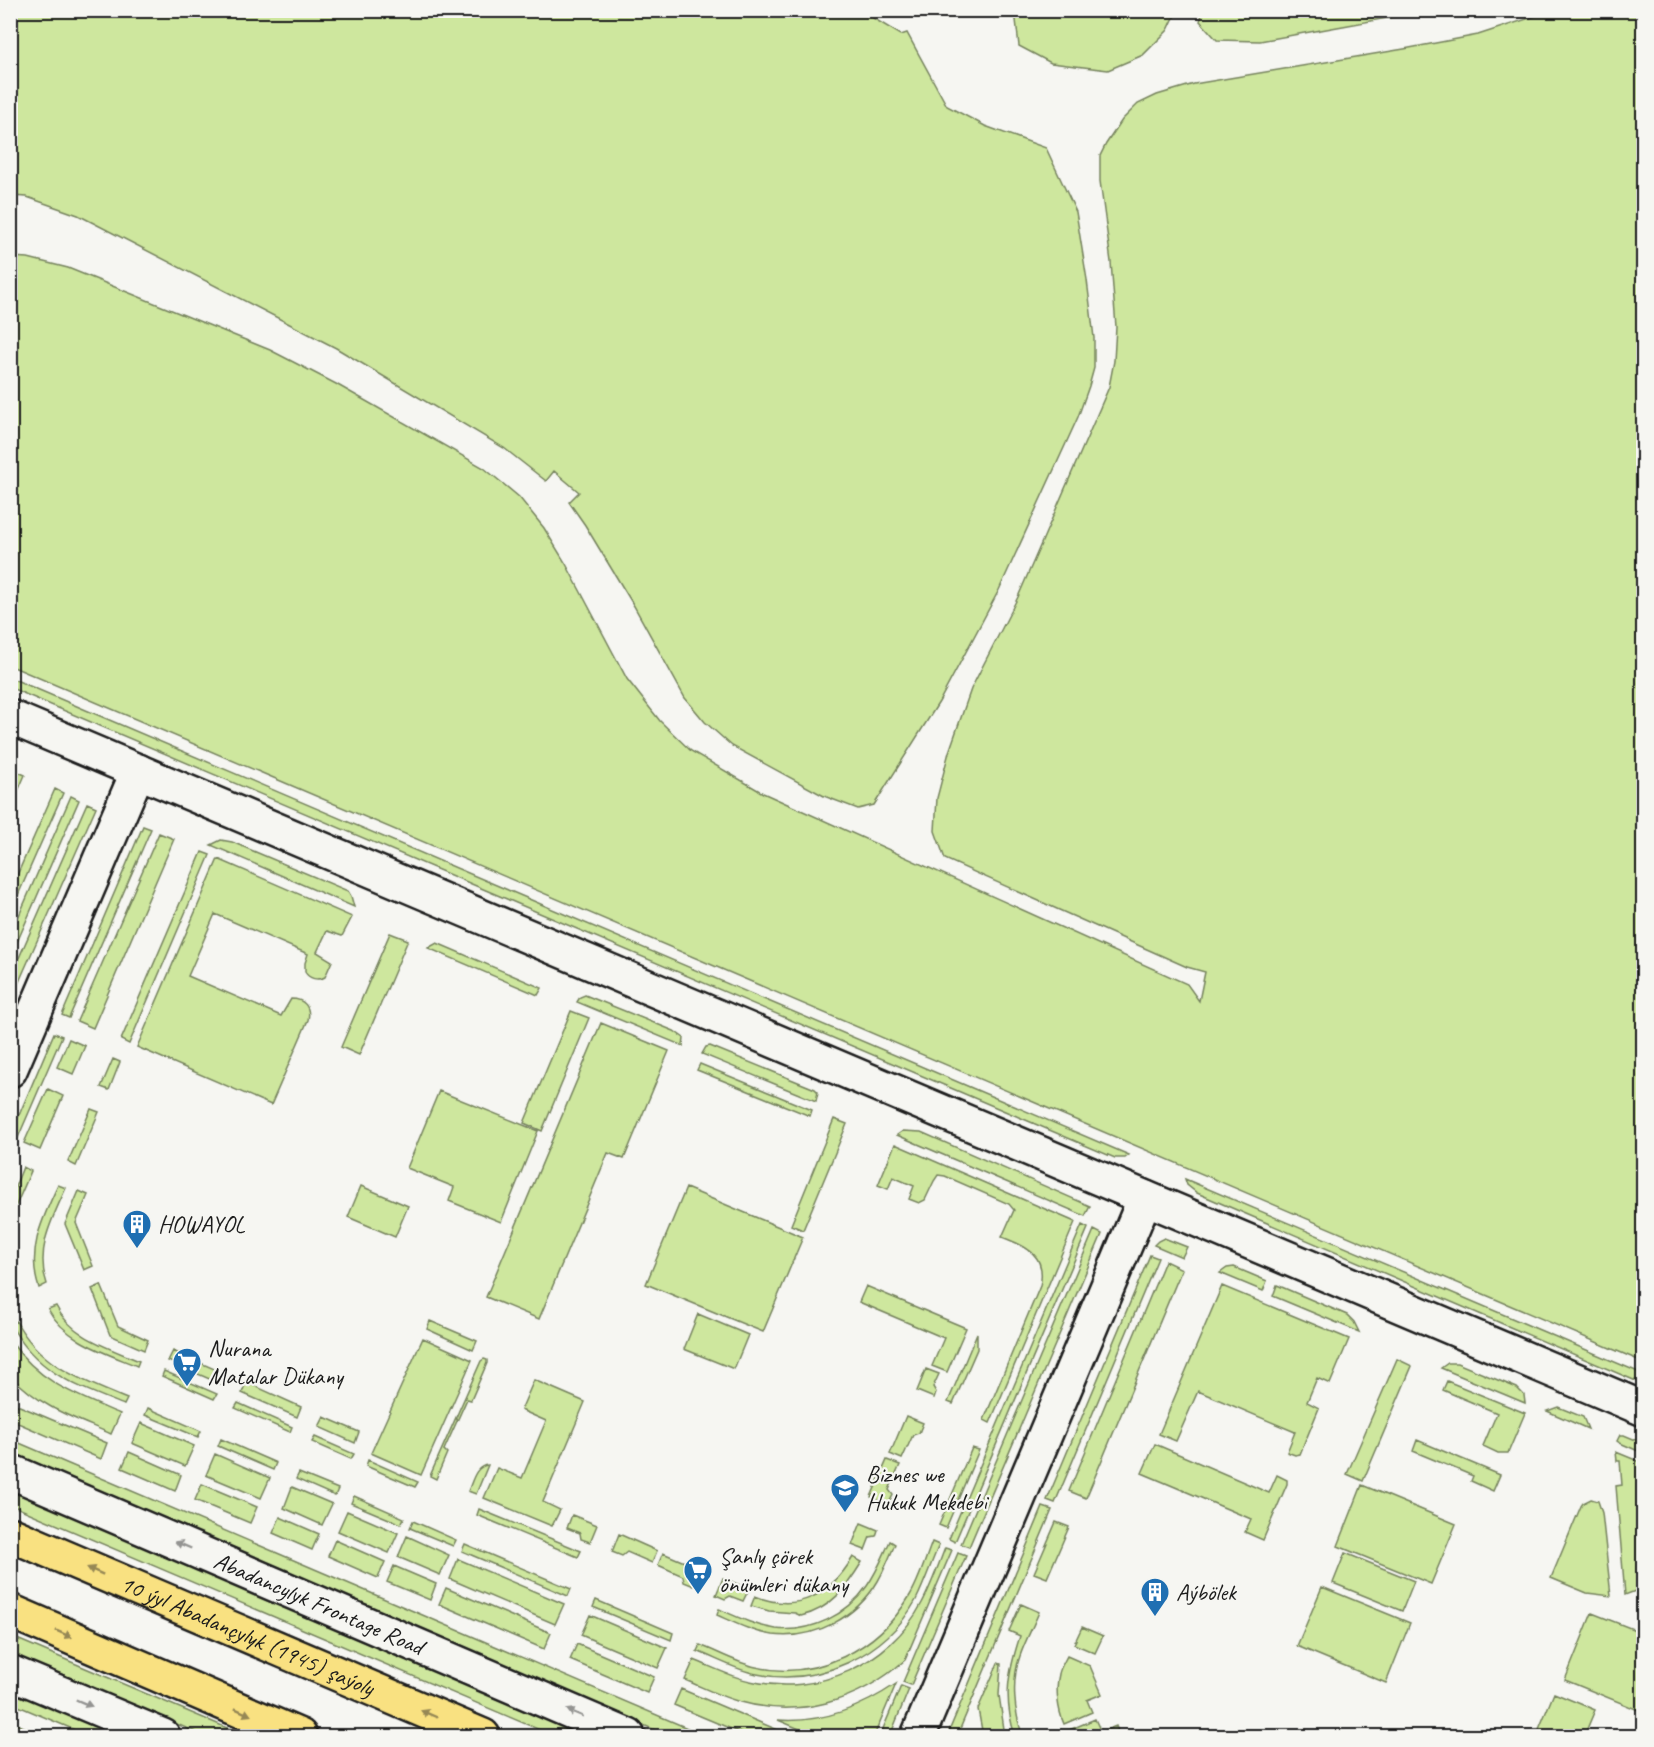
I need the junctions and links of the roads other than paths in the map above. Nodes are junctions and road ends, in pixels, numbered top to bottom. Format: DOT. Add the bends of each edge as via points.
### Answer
graph roads {
  1 [pos="10,717"];
  2 [pos="138,771"];
  3 [pos="10,1070"];
  4 [pos="1145,1198"];
  5 [pos="1644,1409"];
  6 [pos="10,1471"];
  7 [pos="10,1534"];
  8 [pos="10,1611"];
  9 [pos="10,1672"];
  10 [pos="163,1737"];
  11 [pos="300,1737"];
  12 [pos="483,1737"];
  13 [pos="628,1737"];
  14 [pos="918,1737"];
  1 -- 2 [label="street"];
  2 -- 3 [label="street"];
  2 -- 4 [label="street"];
  4 -- 5 [label="street"];
  4 -- 14 [label="street"];
  13 -- 6 [label="street, Abadancylyk Frontage Road, one-way"];
  12 -- 7 [label="main road, 10 ýyl Abadançylyk (1945) şaýoly, one-way"];
  8 -- 11 [label="main road, one-way"];
  9 -- 10 [label="street, one-way"];
}
